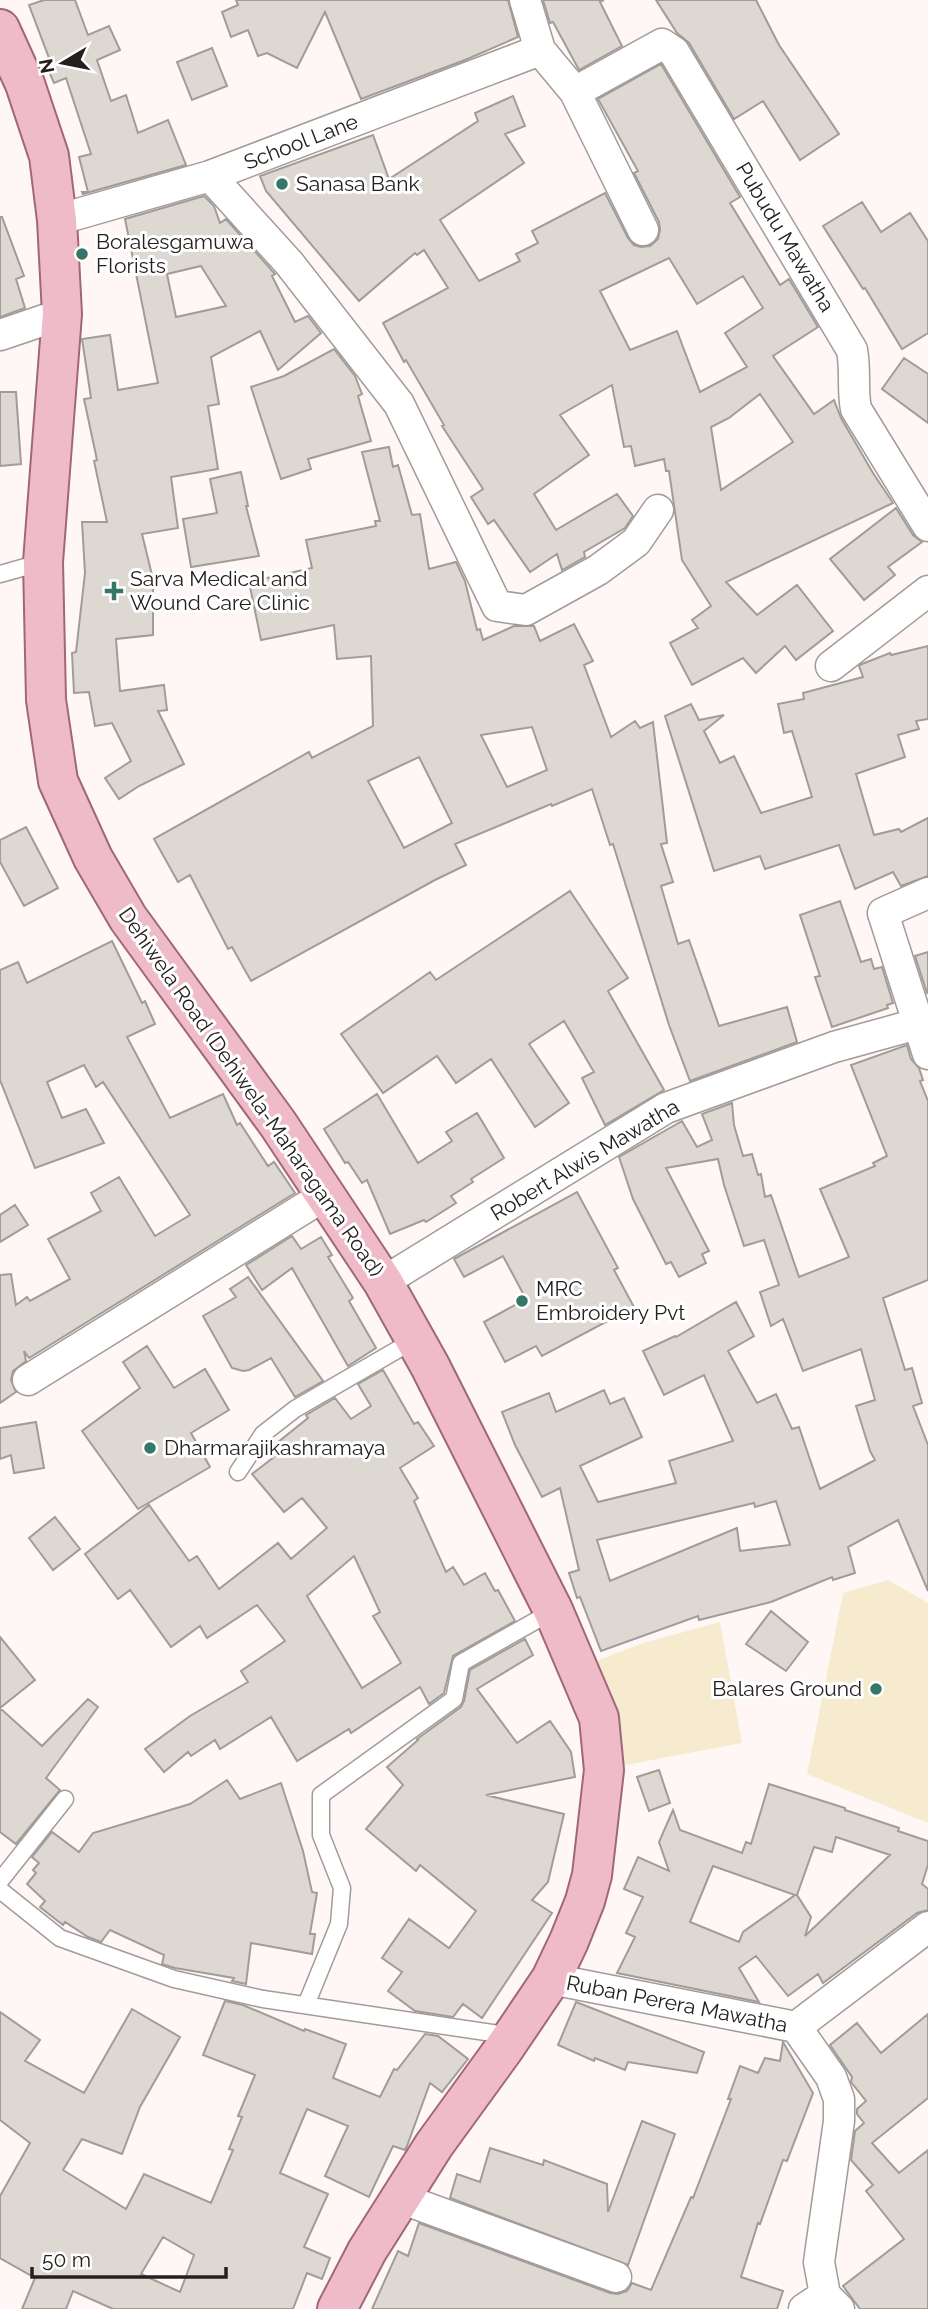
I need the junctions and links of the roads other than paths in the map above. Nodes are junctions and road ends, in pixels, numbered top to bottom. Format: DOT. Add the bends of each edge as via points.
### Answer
graph roads {
  1 [pos="526,0"];
  2 [pos="0,29"];
  3 [pos="540,50"];
  4 [pos="575,92"];
  5 [pos="210,176"];
  6 [pos="57,220"];
  7 [pos="643,230"];
  8 [pos="62,314"];
  9 [pos="0,335"];
  10 [pos="659,510"];
  11 [pos="928,526"];
  12 [pos="43,562"];
  13 [pos="0,575"];
  14 [pos="928,592"];
  15 [pos="831,666"];
  16 [pos="928,893"];
  17 [pos="917,1024"];
  18 [pos="928,1054"];
  19 [pos="327,1194"];
  20 [pos="383,1282"];
  21 [pos="416,1339"];
  22 [pos="28,1380"];
  23 [pos="238,1472"];
  24 [pos="553,1610"];
  25 [pos="65,1798"];
  26 [pos="0,1881"];
  27 [pos="0,1890"];
  28 [pos="928,1927"];
  29 [pos="551,1979"];
  30 [pos="306,2005"];
  31 [pos="796,2027"];
  32 [pos="512,2036"];
  33 [pos="400,2198"];
  34 [pos="616,2277"];
  35 [pos="822,2304"];
  36 [pos="337,2309"];
  1 -- 3 [label="street"];
  2 -- 6 [label="main road, Dehiwela Road (Dehiwela-Maharagama Road)" via="25,84 48,156"];
  3 -- 4 [label="street"];
  3 -- 5 [label="street, School Lane"];
  4 -- 7 [label="street"];
  4 -- 11 [label="street, Pubudu Mawatha" via="662,44 674,52 852,350 856,410"];
  5 -- 6 [label="street, School Lane"];
  5 -- 10 [label="street" via="289,263 399,404 497,607 526,610 598,570 636,542"];
  6 -- 8 [label="main road, Dehiwela Road (Dehiwela-Maharagama Road)"];
  8 -- 9 [label="street"];
  8 -- 12 [label="main road, Dehiwela Road (Dehiwela-Maharagama Road)"];
  12 -- 13 [label="lane"];
  12 -- 19 [label="main road, Dehiwela Road (Dehiwela-Maharagama Road)" via="50,738 58,781 74,820 128,918"];
  14 -- 15 [label="street"];
  16 -- 17 [label="street" via="883,913"];
  17 -- 18 [label="street"];
  17 -- 20 [label="street, Robert Alwis Mawatha" via="834,1046 666,1108"];
  19 -- 20 [label="main road, Dehiwela Road (Dehiwela-Maharagama Road)"];
  19 -- 22 [label="street"];
  20 -- 21 [label="main road, Dehiwela Road (Dehiwela-Maharagama Road)"];
  21 -- 23 [label="lane" via="295,1409 263,1434"];
  21 -- 24 [label="main road, Dehiwela Road (Dehiwela-Maharagama Road)"];
  24 -- 29 [label="main road, Dehiwela Road (Dehiwela-Maharagama Road)" via="599,1718 604,1770 592,1875"];
  24 -- 30 [label="lane" via="461,1664 453,1699 321,1795 321,1835 342,1888 339,1924"];
  25 -- 26 [label="lane"];
  27 -- 30 [label="lane" via="60,1938 174,1979"];
  28 -- 31 [label="street"];
  29 -- 31 [label="street, Ruban Perera Mawatha"];
  29 -- 32 [label="main road, Dehiwela Road (Dehiwela-Maharagama Road)"];
  30 -- 32 [label="lane"];
  31 -- 35 [label="street, Ruban Perera Mawatha" via="831,2077 839,2099 819,2262"];
  32 -- 33 [label="main road, Dehiwela Road (Dehiwela-Maharagama Road)"];
  33 -- 34 [label="street"];
  33 -- 36 [label="main road, Dehiwela Road (Dehiwela-Maharagama Road)"];
}
